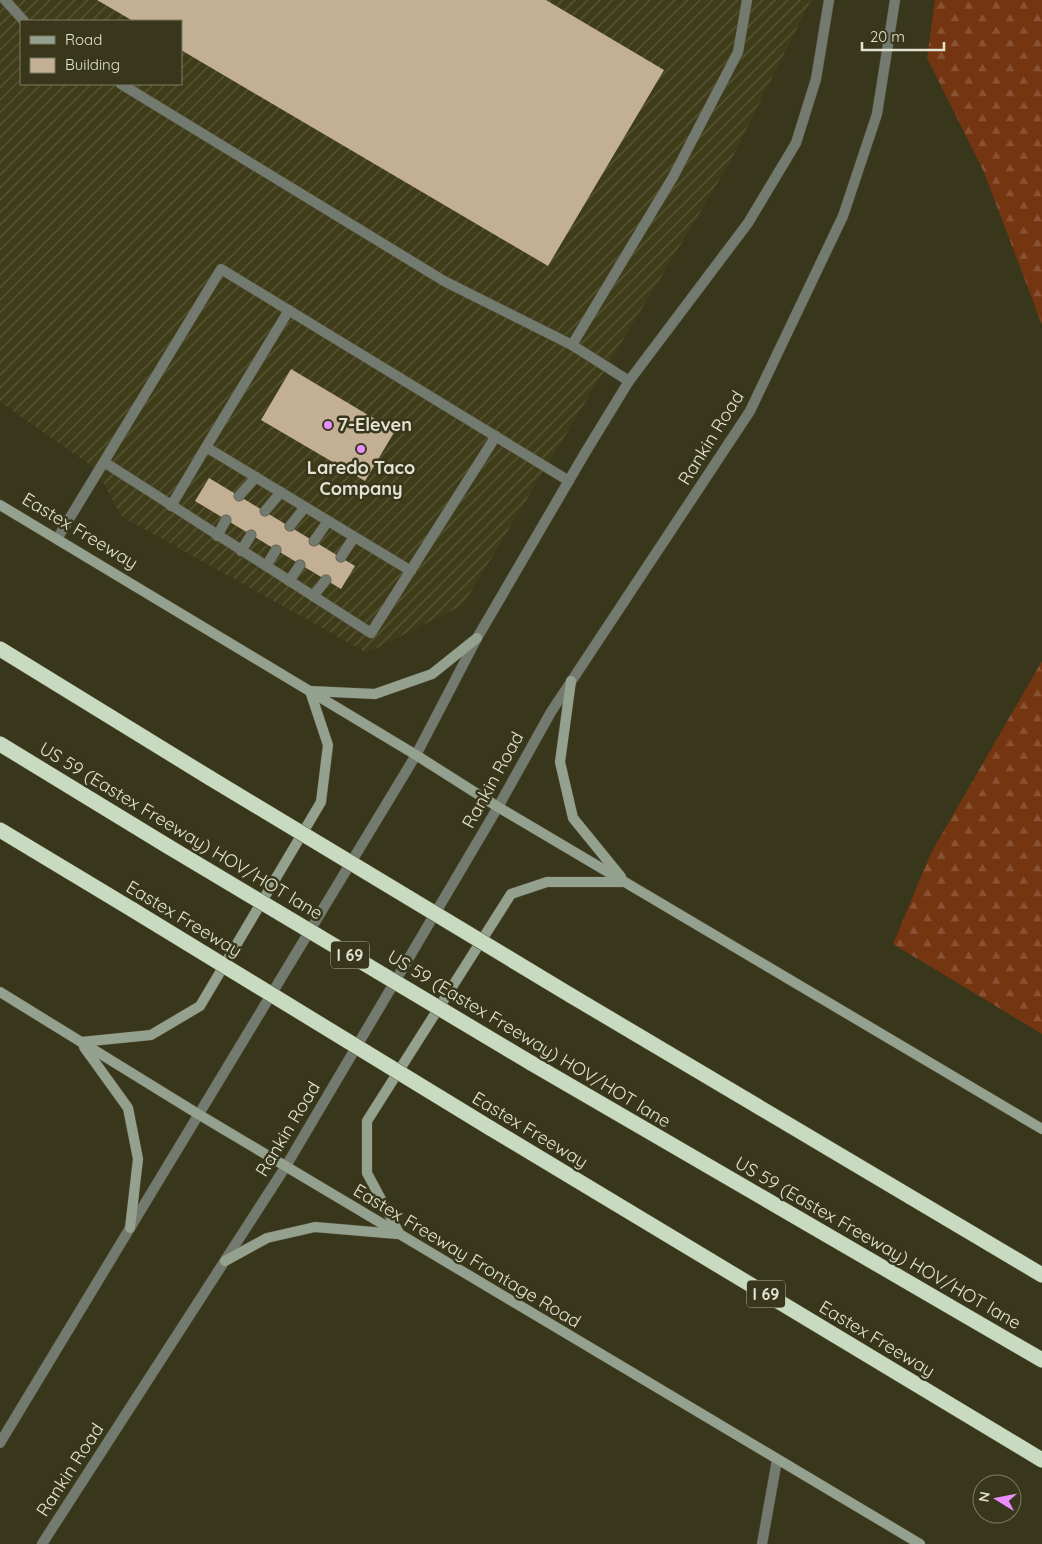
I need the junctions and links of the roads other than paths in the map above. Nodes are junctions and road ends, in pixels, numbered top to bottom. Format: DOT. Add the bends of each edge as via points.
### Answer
graph roads {
  1 [pos="5,0"];
  2 [pos="747,0"];
  3 [pos="829,0"];
  4 [pos="895,0"];
  5 [pos="23,20"];
  6 [pos="122,85"];
  7 [pos="289,310"];
  8 [pos="572,345"];
  9 [pos="629,381"];
  10 [pos="496,436"];
  11 [pos="206,447"];
  12 [pos="104,462"];
  13 [pos="256,477"];
  14 [pos="569,481"];
  15 [pos="281,492"];
  16 [pos="239,496"];
  17 [pos="0,505"];
  18 [pos="171,506"];
  19 [pos="305,507"];
  20 [pos="265,511"];
  21 [pos="226,520"];
  22 [pos="328,521"];
  23 [pos="290,526"];
  24 [pos="251,535"];
  25 [pos="218,536"];
  26 [pos="354,537"];
  27 [pos="57,539"];
  28 [pos="314,541"];
  29 [pos="276,550"];
  30 [pos="241,551"];
  31 [pos="341,557"];
  32 [pos="300,565"];
  33 [pos="266,566"];
  34 [pos="411,571"];
  35 [pos="326,580"];
  36 [pos="289,581"];
  37 [pos="313,596"];
  38 [pos="477,638"];
  39 [pos="0,649"];
  40 [pos="571,681"];
  41 [pos="310,691"];
  42 [pos="0,744"];
  43 [pos="416,755"];
  44 [pos="498,807"];
  45 [pos="0,830"];
  46 [pos="625,882"];
  47 [pos="0,992"];
  48 [pos="81,1042"];
  49 [pos="198,1114"];
  50 [pos="1042,1129"];
  51 [pos="286,1166"];
  52 [pos="130,1228"];
  53 [pos="399,1234"];
  54 [pos="225,1261"];
  55 [pos="1042,1275"];
  56 [pos="1042,1360"];
  57 [pos="0,1443"];
  58 [pos="777,1460"];
  59 [pos="1042,1460"];
  60 [pos="42,1544"];
  61 [pos="762,1544"];
  62 [pos="920,1544"];
  1 -- 5 [label="street"];
  2 -- 8 [label="street" via="738,52 673,177"];
  3 -- 9 [label="street" via="816,79 796,143 748,223"];
  4 -- 40 [label="street, Rankin Road" via="877,114 843,216 750,412"];
  6 -- 8 [label="street" via="444,281"];
  7 -- 10 [label="street"];
  7 -- 11 [label="street"];
  7 -- 12 [label="street" via="221,269"];
  8 -- 9 [label="street"];
  9 -- 14 [label="street"];
  10 -- 14 [label="street"];
  10 -- 34 [label="street"];
  11 -- 13 [label="street"];
  11 -- 18 [label="street"];
  12 -- 18 [label="street"];
  12 -- 27 [label="street"];
  13 -- 15 [label="street"];
  13 -- 16 [label="street"];
  14 -- 38 [label="street"];
  15 -- 19 [label="street"];
  15 -- 20 [label="street"];
  17 -- 27 [label="main road, Eastex Freeway"];
  18 -- 25 [label="street"];
  19 -- 22 [label="street"];
  19 -- 23 [label="street"];
  21 -- 25 [label="street"];
  22 -- 26 [label="street"];
  22 -- 28 [label="street"];
  24 -- 30 [label="street"];
  25 -- 30 [label="street"];
  26 -- 31 [label="street"];
  26 -- 34 [label="street"];
  27 -- 41 [label="main road, Eastex Freeway"];
  29 -- 33 [label="street"];
  30 -- 33 [label="street"];
  32 -- 36 [label="street"];
  33 -- 36 [label="street"];
  34 -- 37 [label="street" via="371,633"];
  35 -- 37 [label="street"];
  36 -- 37 [label="street"];
  38 -- 41 [label="main road" via="432,674 375,694"];
  38 -- 43 [label="street"];
  39 -- 55 [label="highway, bridge"];
  40 -- 44 [label="street, Rankin Road"];
  40 -- 46 [label="main road" via="560,762 573,818"];
  41 -- 43 [label="main road, Eastex Freeway"];
  41 -- 48 [label="main road" via="328,745 321,802 200,1006 151,1035"];
  42 -- 56 [label="highway, US 59 (Eastex Freeway) HOV/HOT lane / I 69, bridge" via="531,1063"];
  43 -- 44 [label="main road, Eastex Freeway"];
  43 -- 49 [label="street"];
  44 -- 46 [label="main road, Eastex Freeway"];
  44 -- 51 [label="street, Rankin Road"];
  45 -- 59 [label="highway, Eastex Freeway / I 69, bridge"];
  46 -- 50 [label="main road, Eastex Freeway"];
  46 -- 53 [label="main road" via="547,882 510,894 367,1121 366,1173"];
  47 -- 48 [label="main road, Eastex Freeway Frontage Road"];
  48 -- 49 [label="main road, Eastex Freeway Frontage Road"];
  48 -- 52 [label="main road" via="128,1108 138,1159"];
  49 -- 51 [label="main road, Eastex Freeway Frontage Road"];
  49 -- 52 [label="street"];
  51 -- 53 [label="main road, Eastex Freeway Frontage Road"];
  51 -- 54 [label="street, Rankin Road"];
  52 -- 57 [label="street"];
  53 -- 54 [label="main road" via="315,1227 267,1238"];
  53 -- 58 [label="main road, Eastex Freeway Frontage Road"];
  54 -- 60 [label="street, Rankin Road"];
  58 -- 61 [label="street"];
  58 -- 62 [label="main road, Eastex Freeway Frontage Road"];
}
